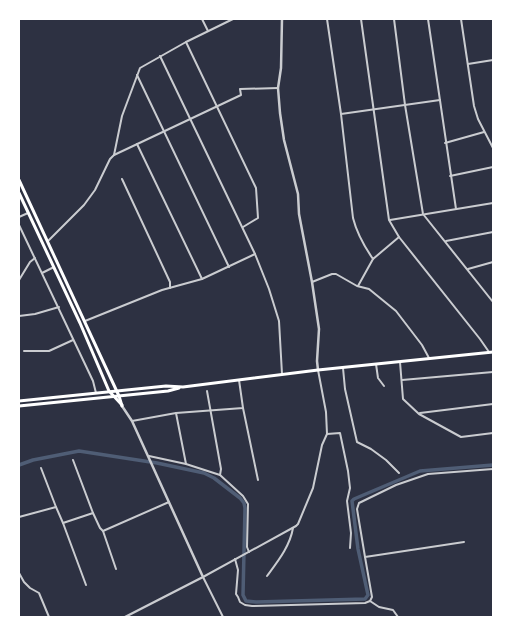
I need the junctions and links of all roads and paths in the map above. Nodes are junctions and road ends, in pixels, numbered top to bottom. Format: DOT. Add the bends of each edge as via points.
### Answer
graph roads {
  1 [pos="202,19"];
  2 [pos="233,19"];
  3 [pos="282,19"];
  4 [pos="327,19"];
  5 [pos="361,19"];
  6 [pos="394,19"];
  7 [pos="428,19"];
  8 [pos="461,19"];
  9 [pos="208,31"];
  10 [pos="186,42"];
  11 [pos="160,56"];
  12 [pos="493,60"];
  13 [pos="468,64"];
  14 [pos="137,75"];
  15 [pos="278,88"];
  16 [pos="440,100"];
  17 [pos="217,106"];
  18 [pos="406,106"];
  19 [pos="373,110"];
  20 [pos="341,114"];
  21 [pos="191,119"];
  22 [pos="164,132"];
  23 [pos="484,132"];
  24 [pos="446,143"];
  25 [pos="137,144"];
  26 [pos="493,148"];
  27 [pos="114,155"];
  28 [pos="493,167"];
  29 [pos="450,176"];
  30 [pos="122,179"];
  31 [pos="19,180"];
  32 [pos="19,193"];
  33 [pos="493,203"];
  34 [pos="456,209"];
  35 [pos="28,213"];
  36 [pos="423,214"];
  37 [pos="19,217"];
  38 [pos="389,220"];
  39 [pos="19,225"];
  40 [pos="242,227"];
  41 [pos="493,232"];
  42 [pos="399,237"];
  43 [pos="48,241"];
  44 [pos="446,241"];
  45 [pos="255,254"];
  46 [pos="35,258"];
  47 [pos="373,259"];
  48 [pos="493,262"];
  49 [pos="54,267"];
  50 [pos="229,267"];
  51 [pos="468,269"];
  52 [pos="42,272"];
  53 [pos="19,280"];
  54 [pos="202,280"];
  55 [pos="312,282"];
  56 [pos="357,286"];
  57 [pos="170,288"];
  58 [pos="493,302"];
  59 [pos="59,307"];
  60 [pos="19,316"];
  61 [pos="85,321"];
  62 [pos="73,340"];
  63 [pos="24,351"];
  64 [pos="489,352"];
  65 [pos="493,352"];
  66 [pos="429,358"];
  67 [pos="400,362"];
  68 [pos="376,364"];
  69 [pos="343,368"];
  70 [pos="318,370"];
  71 [pos="493,372"];
  72 [pos="282,375"];
  73 [pos="239,380"];
  74 [pos="402,380"];
  75 [pos="384,386"];
  76 [pos="183,387"];
  77 [pos="116,390"];
  78 [pos="109,391"];
  79 [pos="207,391"];
  80 [pos="96,393"];
  81 [pos="119,396"];
  82 [pos="113,397"];
  83 [pos="19,401"];
  84 [pos="493,404"];
  85 [pos="19,406"];
  86 [pos="122,406"];
  87 [pos="243,408"];
  88 [pos="210,410"];
  89 [pos="176,413"];
  90 [pos="419,414"];
  91 [pos="132,421"];
  92 [pos="493,433"];
  93 [pos="327,434"];
  94 [pos="148,457"];
  95 [pos="73,460"];
  96 [pos="186,464"];
  97 [pos="41,468"];
  98 [pos="493,469"];
  99 [pos="399,473"];
  100 [pos="220,475"];
  101 [pos="258,480"];
  102 [pos="169,502"];
  103 [pos="56,507"];
  104 [pos="93,513"];
  105 [pos="19,517"];
  106 [pos="64,524"];
  107 [pos="293,528"];
  108 [pos="103,531"];
  109 [pos="464,542"];
  110 [pos="350,548"];
  111 [pos="248,552"];
  112 [pos="365,557"];
  113 [pos="237,558"];
  114 [pos="116,569"];
  115 [pos="19,573"];
  116 [pos="203,576"];
  117 [pos="267,576"];
  118 [pos="86,585"];
  119 [pos="370,601"];
  120 [pos="49,617"];
  121 [pos="125,617"];
  122 [pos="223,617"];
  123 [pos="398,617"];
  1 -- 9 [label="street"];
  2 -- 9 [label="street"];
  3 -- 15 [label="street"];
  4 -- 20 [label="street"];
  5 -- 19 [label="street"];
  6 -- 18 [label="street"];
  7 -- 16 [label="street"];
  8 -- 13 [label="street"];
  9 -- 10 [label="street"];
  10 -- 11 [label="street"];
  10 -- 17 [label="street"];
  11 -- 14 [label="street" via="141,66"];
  11 -- 21 [label="street"];
  12 -- 13 [label="street"];
  13 -- 23 [label="street" via="474,106"];
  14 -- 22 [label="street"];
  14 -- 27 [label="street" via="122,116"];
  15 -- 17 [label="street" via="240,89 241,95"];
  15 -- 55 [label="street" via="284,140 298,194 300,221"];
  16 -- 18 [label="street"];
  16 -- 24 [label="street"];
  17 -- 21 [label="street"];
  17 -- 40 [label="street" via="256,188 258,218"];
  18 -- 19 [label="street"];
  18 -- 36 [label="street"];
  19 -- 20 [label="street"];
  19 -- 38 [label="street"];
  20 -- 47 [label="street" via="354,218 359,237"];
  21 -- 22 [label="street"];
  21 -- 40 [label="street"];
  22 -- 25 [label="street"];
  22 -- 50 [label="street"];
  23 -- 24 [label="street"];
  23 -- 26 [label="street"];
  24 -- 29 [label="street"];
  25 -- 27 [label="street"];
  25 -- 54 [label="street"];
  27 -- 43 [label="street" via="84,205"];
  28 -- 29 [label="street"];
  29 -- 34 [label="street"];
  30 -- 57 [label="street" via="170,282"];
  31 -- 43 [label="main road"];
  32 -- 35 [label="main road"];
  33 -- 34 [label="street"];
  34 -- 36 [label="street"];
  35 -- 37 [label="street"];
  35 -- 49 [label="main road"];
  36 -- 38 [label="street"];
  36 -- 44 [label="street"];
  38 -- 42 [label="street"];
  39 -- 46 [label="street"];
  40 -- 45 [label="street"];
  41 -- 44 [label="street"];
  42 -- 47 [label="street"];
  42 -- 64 [label="street"];
  43 -- 61 [label="main road"];
  44 -- 51 [label="street"];
  45 -- 50 [label="street"];
  45 -- 72 [label="street" via="279,321"];
  46 -- 52 [label="street"];
  46 -- 53 [label="street"];
  47 -- 56 [label="street"];
  48 -- 51 [label="street"];
  49 -- 52 [label="street"];
  49 -- 78 [label="main road"];
  50 -- 54 [label="street"];
  51 -- 58 [label="street"];
  52 -- 59 [label="street"];
  54 -- 57 [label="street"];
  55 -- 56 [label="street" via="336,274"];
  55 -- 70 [label="street" via="319,329"];
  56 -- 66 [label="street" via="369,289 396,311"];
  57 -- 61 [label="street"];
  59 -- 60 [label="street"];
  59 -- 62 [label="street"];
  61 -- 77 [label="main road"];
  62 -- 63 [label="street" via="48,351"];
  62 -- 80 [label="street" via="93,381"];
  64 -- 65 [label="main road"];
  64 -- 66 [label="main road"];
  66 -- 67 [label="main road"];
  67 -- 68 [label="main road"];
  67 -- 74 [label="street"];
  68 -- 69 [label="main road"];
  68 -- 75 [label="street" via="378,378"];
  69 -- 70 [label="main road"];
  69 -- 99 [label="street" via="357,442 386,460"];
  70 -- 72 [label="main road"];
  70 -- 93 [label="street" via="326,412"];
  71 -- 74 [label="street"];
  72 -- 73 [label="main road"];
  73 -- 76 [label="main road"];
  73 -- 87 [label="street"];
  74 -- 90 [label="street" via="403,399"];
  76 -- 77 [label="main road"];
  76 -- 81 [label="main road"];
  77 -- 78 [label="main road"];
  77 -- 81 [label="main road"];
  78 -- 80 [label="main road"];
  78 -- 82 [label="main road"];
  79 -- 88 [label="street"];
  80 -- 83 [label="main road"];
  81 -- 82 [label="main road"];
  81 -- 86 [label="main road"];
  82 -- 85 [label="main road"];
  82 -- 86 [label="main road"];
  84 -- 90 [label="street"];
  86 -- 91 [label="street"];
  87 -- 88 [label="street"];
  87 -- 101 [label="street"];
  88 -- 89 [label="street"];
  88 -- 100 [label="street"];
  89 -- 91 [label="street"];
  89 -- 96 [label="street"];
  90 -- 92 [label="street" via="461,437"];
  91 -- 94 [label="street"];
  93 -- 107 [label="street" via="322,445 313,488 298,524"];
  93 -- 110 [label="street" via="340,433 348,471"];
  94 -- 96 [label="street"];
  94 -- 102 [label="street"];
  95 -- 104 [label="street"];
  96 -- 100 [label="street"];
  97 -- 103 [label="street"];
  98 -- 112 [label="street" via="428,474 396,485 359,503 357,508"];
  100 -- 111 [label="street" via="248,504"];
  102 -- 108 [label="street"];
  102 -- 116 [label="street"];
  103 -- 105 [label="street"];
  103 -- 106 [label="street"];
  104 -- 106 [label="street"];
  104 -- 108 [label="street"];
  106 -- 118 [label="street"];
  107 -- 111 [label="street"];
  107 -- 117 [label="street" via="287,546"];
  108 -- 114 [label="street"];
  109 -- 112 [label="street"];
  111 -- 113 [label="street"];
  112 -- 119 [label="street" via="372,597"];
  113 -- 116 [label="street"];
  113 -- 119 [label="street" via="236,594 244,605"];
  115 -- 120 [label="street" via="24,582 39,593"];
  116 -- 121 [label="street"];
  116 -- 122 [label="street"];
  119 -- 123 [label="street" via="379,607 393,610"];
}
